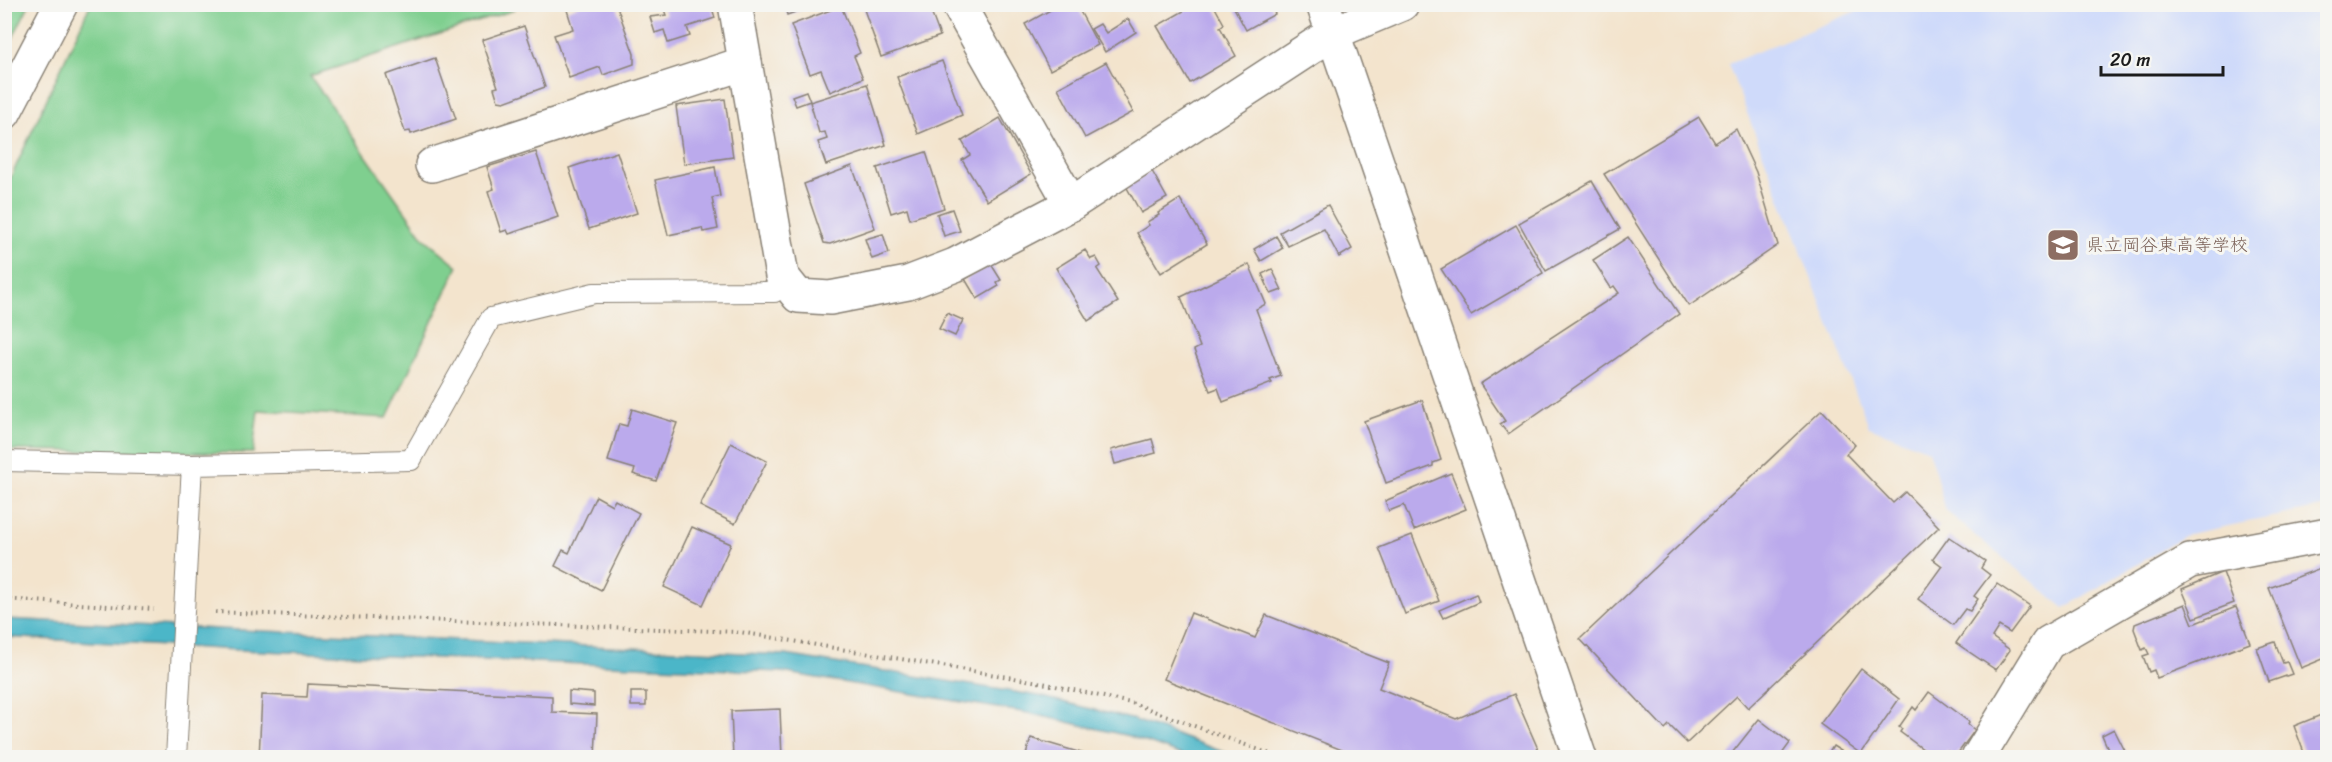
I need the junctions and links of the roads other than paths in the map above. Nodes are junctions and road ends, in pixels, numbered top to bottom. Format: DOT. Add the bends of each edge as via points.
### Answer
graph roads {
  1 [pos="61,4"];
  2 [pos="735,4"];
  3 [pos="958,4"];
  4 [pos="1402,4"];
  5 [pos="1328,19"];
  6 [pos="745,63"];
  7 [pos="4,113"];
  8 [pos="432,165"];
  9 [pos="1071,204"];
  10 [pos="782,276"];
  11 [pos="4,461"];
  12 [pos="192,465"];
  13 [pos="2328,535"];
  14 [pos="176,758"];
  15 [pos="1580,758"];
  16 [pos="1978,758"];
  1 -- 7 [label="street"];
  2 -- 6 [label="street"];
  3 -- 9 [label="street"];
  4 -- 5 [label="street"];
  5 -- 9 [label="street"];
  5 -- 15 [label="street"];
  6 -- 8 [label="street"];
  6 -- 10 [label="street"];
  9 -- 10 [label="street" via="955,266 908,284 830,298 798,297"];
  10 -- 12 [label="lane" via="774,292 594,293 491,318 411,460"];
  11 -- 12 [label="lane"];
  12 -- 14 [label="lane"];
  13 -- 16 [label="street" via="2190,561 2048,643"];
}
